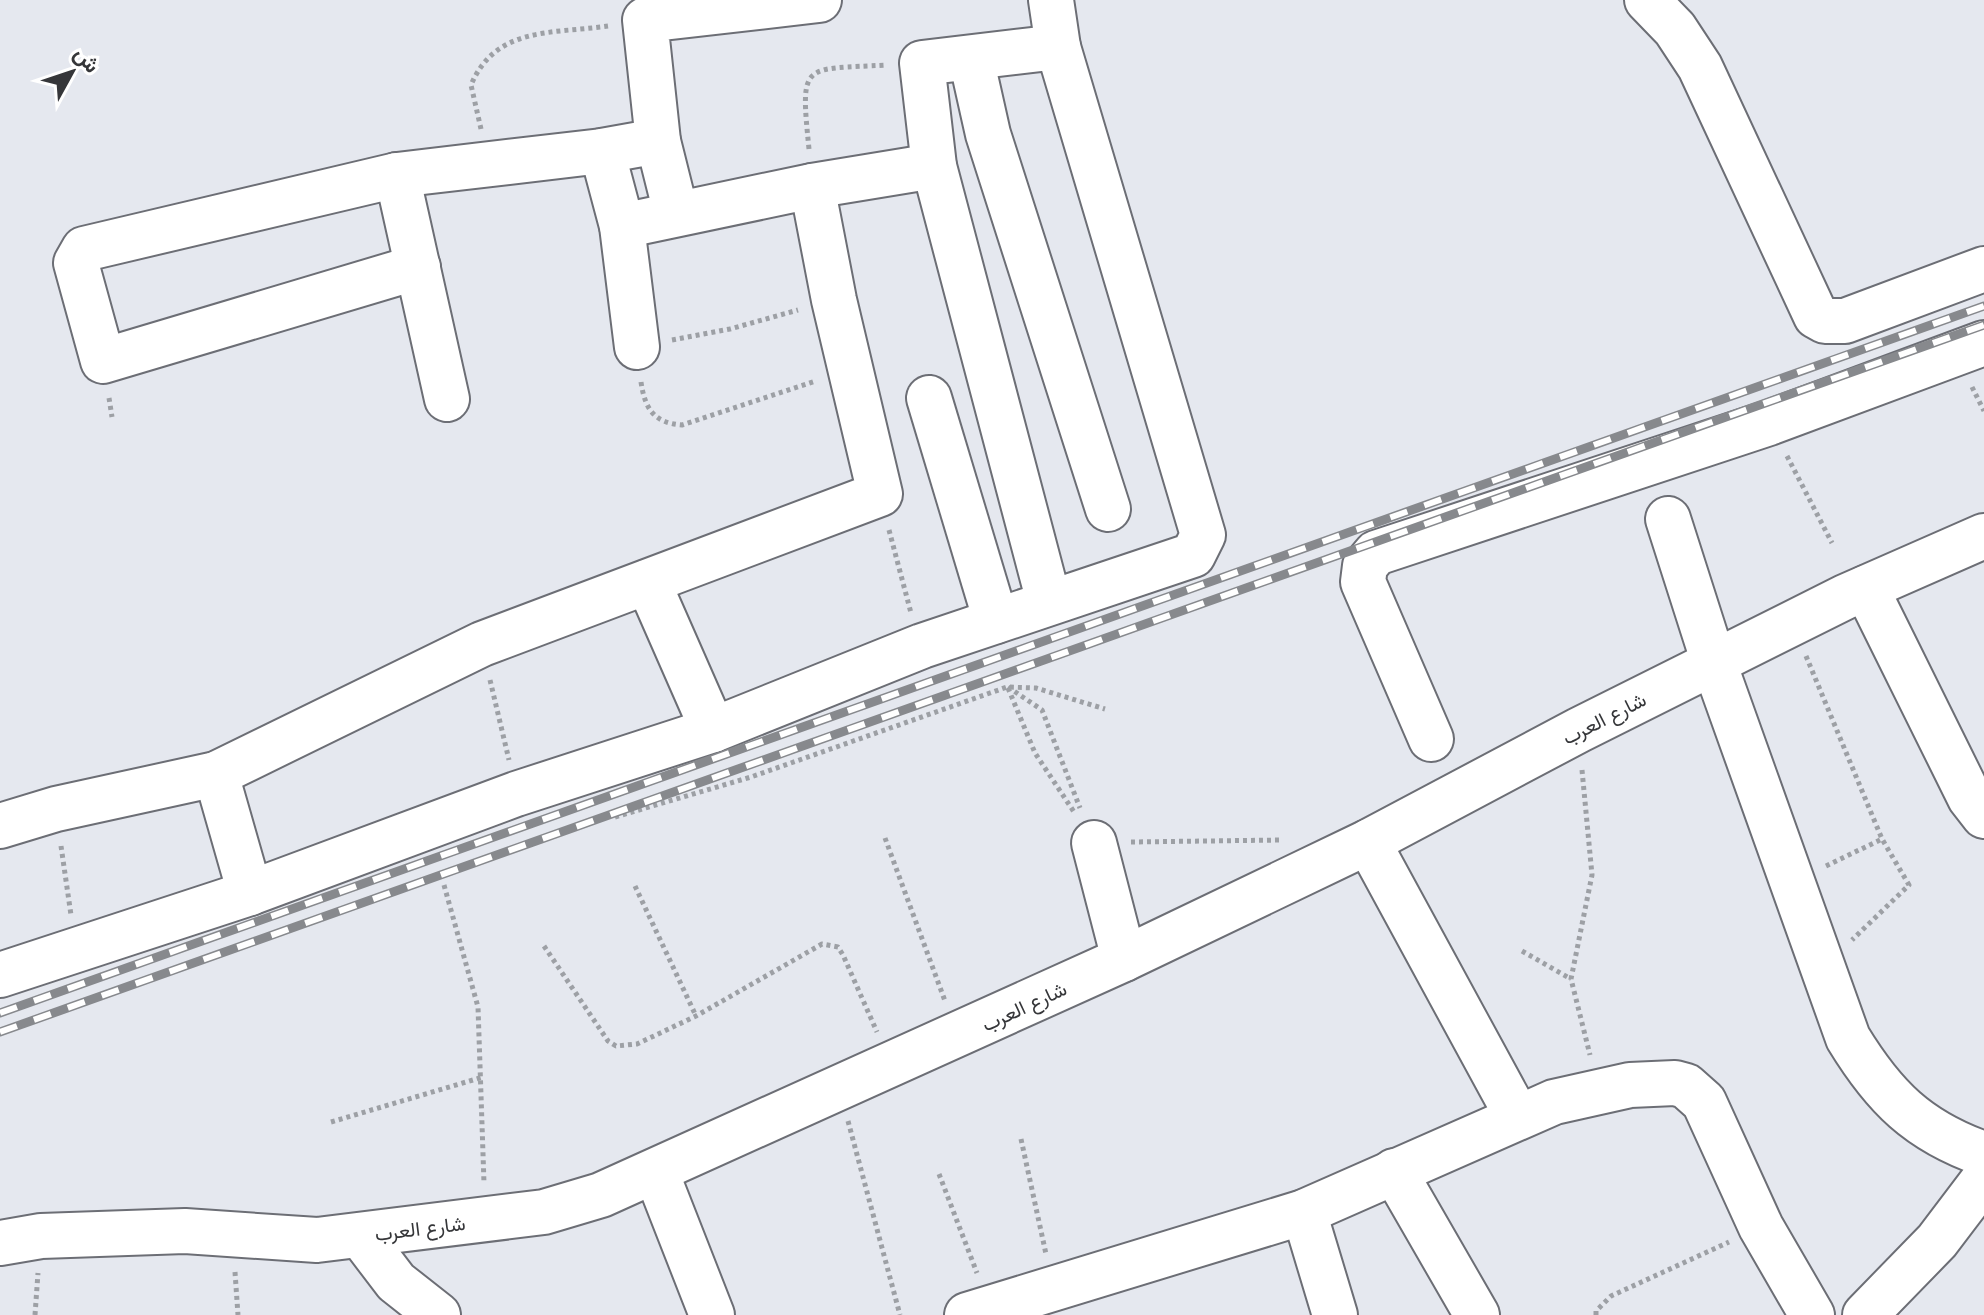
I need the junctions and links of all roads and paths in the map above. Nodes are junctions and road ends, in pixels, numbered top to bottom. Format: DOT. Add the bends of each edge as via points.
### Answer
graph roads {
  1 [pos="819,0"];
  2 [pos="1051,0"];
  3 [pos="1647,0"];
  4 [pos="645,20"];
  5 [pos="1058,47"];
  6 [pos="971,58"];
  7 [pos="922,63"];
  8 [pos="658,141"];
  9 [pos="602,151"];
  10 [pos="488,162"];
  11 [pos="934,166"];
  12 [pos="397,175"];
  13 [pos="812,186"];
  14 [pos="676,213"];
  15 [pos="622,226"];
  16 [pos="418,267"];
  17 [pos="1984,269"];
  18 [pos="834,300"];
  19 [pos="1984,343"];
  20 [pos="637,347"];
  21 [pos="851,370"];
  22 [pos="929,398"];
  23 [pos="447,399"];
  24 [pos="1769,423"];
  25 [pos="880,494"];
  26 [pos="1108,509"];
  27 [pos="1668,519"];
  28 [pos="1984,536"];
  29 [pos="1832,543"];
  30 [pos="648,582"];
  31 [pos="1866,588"];
  32 [pos="1049,602"];
  33 [pos="996,621"];
  34 [pos="1793,623"];
  35 [pos="482,644"];
  36 [pos="922,646"];
  37 [pos="1714,663"];
  38 [pos="1007,687"];
  39 [pos="1105,709"];
  40 [pos="713,730"];
  41 [pos="1579,730"];
  42 [pos="1431,739"];
  43 [pos="216,774"];
  44 [pos="516,794"];
  45 [pos="56,809"];
  46 [pos="1984,816"];
  47 [pos="615,817"];
  48 [pos="0,826"];
  49 [pos="885,838"];
  50 [pos="1882,839"];
  51 [pos="1295,840"];
  52 [pos="1368,842"];
  53 [pos="1094,843"];
  54 [pos="1791,883"];
  55 [pos="444,885"];
  56 [pos="635,886"];
  57 [pos="250,893"];
  58 [pos="544,946"];
  59 [pos="76,949"];
  60 [pos="1522,951"];
  61 [pos="1124,959"];
  62 [pos="1823,969"];
  63 [pos="0,975"];
  64 [pos="1571,979"];
  65 [pos="696,1016"];
  66 [pos="958,1036"];
  67 [pos="892,1066"];
  68 [pos="483,1077"];
  69 [pos="840,1090"];
  70 [pos="1599,1091"];
  71 [pos="1517,1116"];
  72 [pos="331,1122"];
  73 [pos="1021,1139"];
  74 [pos="1984,1154"];
  75 [pos="1394,1171"];
  76 [pos="656,1172"];
  77 [pos="939,1174"];
  78 [pos="1984,1179"];
  79 [pos="1304,1212"];
  80 [pos="484,1221"];
  81 [pos="1761,1227"];
  82 [pos="361,1236"];
  83 [pos="0,1243"];
  84 [pos="1055,1290"];
  85 [pos="979,1312"];
  86 [pos="438,1315"];
  87 [pos="712,1315"];
  88 [pos="900,1315"];
  89 [pos="1335,1315"];
  90 [pos="1477,1315"];
  91 [pos="1596,1315"];
  92 [pos="1812,1315"];
  93 [pos="1865,1315"];
  1 -- 4 [label="street"];
  2 -- 5 [label="street"];
  3 -- 17 [label="street" via="1700,67 1816,316 1845,321"];
  4 -- 8 [label="street"];
  4 -- 10 [label="path" via="508,41 489,54 471,85"];
  5 -- 6 [label="street"];
  5 -- 32 [label="street" via="1203,535 1193,555"];
  6 -- 7 [label="street"];
  6 -- 26 [label="street" via="988,134"];
  7 -- 11 [label="street"];
  7 -- 13 [label="path" via="821,69 811,76 803,95"];
  8 -- 9 [label="street"];
  8 -- 14 [label="street"];
  9 -- 10 [label="street"];
  9 -- 15 [label="street"];
  10 -- 12 [label="street"];
  11 -- 13 [label="street"];
  11 -- 32 [label="street"];
  12 -- 16 [label="street"];
  12 -- 16 [label="street" via="84,249 76,263 103,361"];
  13 -- 14 [label="street"];
  13 -- 18 [label="street"];
  14 -- 15 [label="street"];
  15 -- 20 [label="street"];
  16 -- 23 [label="street"];
  18 -- 20 [label="path" via="730,329"];
  18 -- 21 [label="street"];
  19 -- 24 [label="street"];
  20 -- 21 [label="path" via="644,400 664,424 682,425"];
  21 -- 25 [label="street"];
  22 -- 33 [label="street"];
  24 -- 29 [label="path"];
  24 -- 42 [label="street" via="1376,553 1363,582"];
  25 -- 30 [label="street"];
  25 -- 36 [label="path"];
  27 -- 37 [label="street"];
  28 -- 31 [label="street, شارع العرب"];
  30 -- 35 [label="street"];
  30 -- 40 [label="street"];
  31 -- 34 [label="street, شارع العرب"];
  31 -- 46 [label="street" via="1970,798"];
  32 -- 33 [label="street"];
  33 -- 36 [label="street"];
  34 -- 37 [label="street, شارع العرب"];
  34 -- 50 [label="path"];
  35 -- 43 [label="street"];
  35 -- 44 [label="path"];
  36 -- 40 [label="street"];
  37 -- 41 [label="street, شارع العرب"];
  37 -- 54 [label="street"];
  38 -- 39 [label="path" via="1036,688"];
  38 -- 47 [label="path" via="751,777"];
  38 -- 53 [label="path" via="1035,753"];
  38 -- 53 [label="path" via="1042,710"];
  40 -- 44 [label="street"];
  41 -- 52 [label="street, شارع العرب"];
  41 -- 64 [label="path" via="1592,875"];
  43 -- 45 [label="street"];
  43 -- 57 [label="street"];
  44 -- 57 [label="street"];
  45 -- 48 [label="street"];
  45 -- 59 [label="path"];
  49 -- 66 [label="path"];
  50 -- 54 [label="path"];
  50 -- 62 [label="path" via="1909,885"];
  51 -- 53 [label="path"];
  52 -- 61 [label="street, شارع العرب"];
  52 -- 71 [label="street"];
  53 -- 61 [label="street"];
  54 -- 62 [label="street"];
  55 -- 68 [label="path" via="478,1007"];
  56 -- 65 [label="path"];
  57 -- 59 [label="street"];
  58 -- 65 [label="path" via="616,1046 637,1044"];
  59 -- 63 [label="street"];
  60 -- 64 [label="path"];
  61 -- 66 [label="street, شارع العرب"];
  62 -- 74 [label="street" via="1848,1038 1874,1080 1909,1115 1950,1142"];
  64 -- 70 [label="path"];
  65 -- 67 [label="path" via="830,943 843,955"];
  66 -- 67 [label="street, شارع العرب"];
  67 -- 69 [label="street, شارع العرب"];
  68 -- 72 [label="path"];
  68 -- 80 [label="path"];
  69 -- 76 [label="street, شارع العرب"];
  69 -- 88 [label="path"];
  70 -- 71 [label="street"];
  70 -- 81 [label="street" via="1675,1083 1696,1093"];
  71 -- 75 [label="street"];
  73 -- 84 [label="path"];
  75 -- 79 [label="street"];
  75 -- 90 [label="street"];
  76 -- 80 [label="street, شارع العرب" via="544,1212"];
  76 -- 87 [label="street"];
  77 -- 85 [label="path"];
  78 -- 93 [label="street" via="1937,1241"];
  79 -- 84 [label="street"];
  79 -- 89 [label="street"];
  80 -- 82 [label="street, شارع العرب" via="434,1223"];
  81 -- 91 [label="path" via="1611,1296"];
  81 -- 92 [label="street"];
  82 -- 83 [label="street, شارع العرب" via="317,1240 185,1231 41,1236"];
  82 -- 86 [label="street" via="396,1282"];
  84 -- 85 [label="street"];
}
